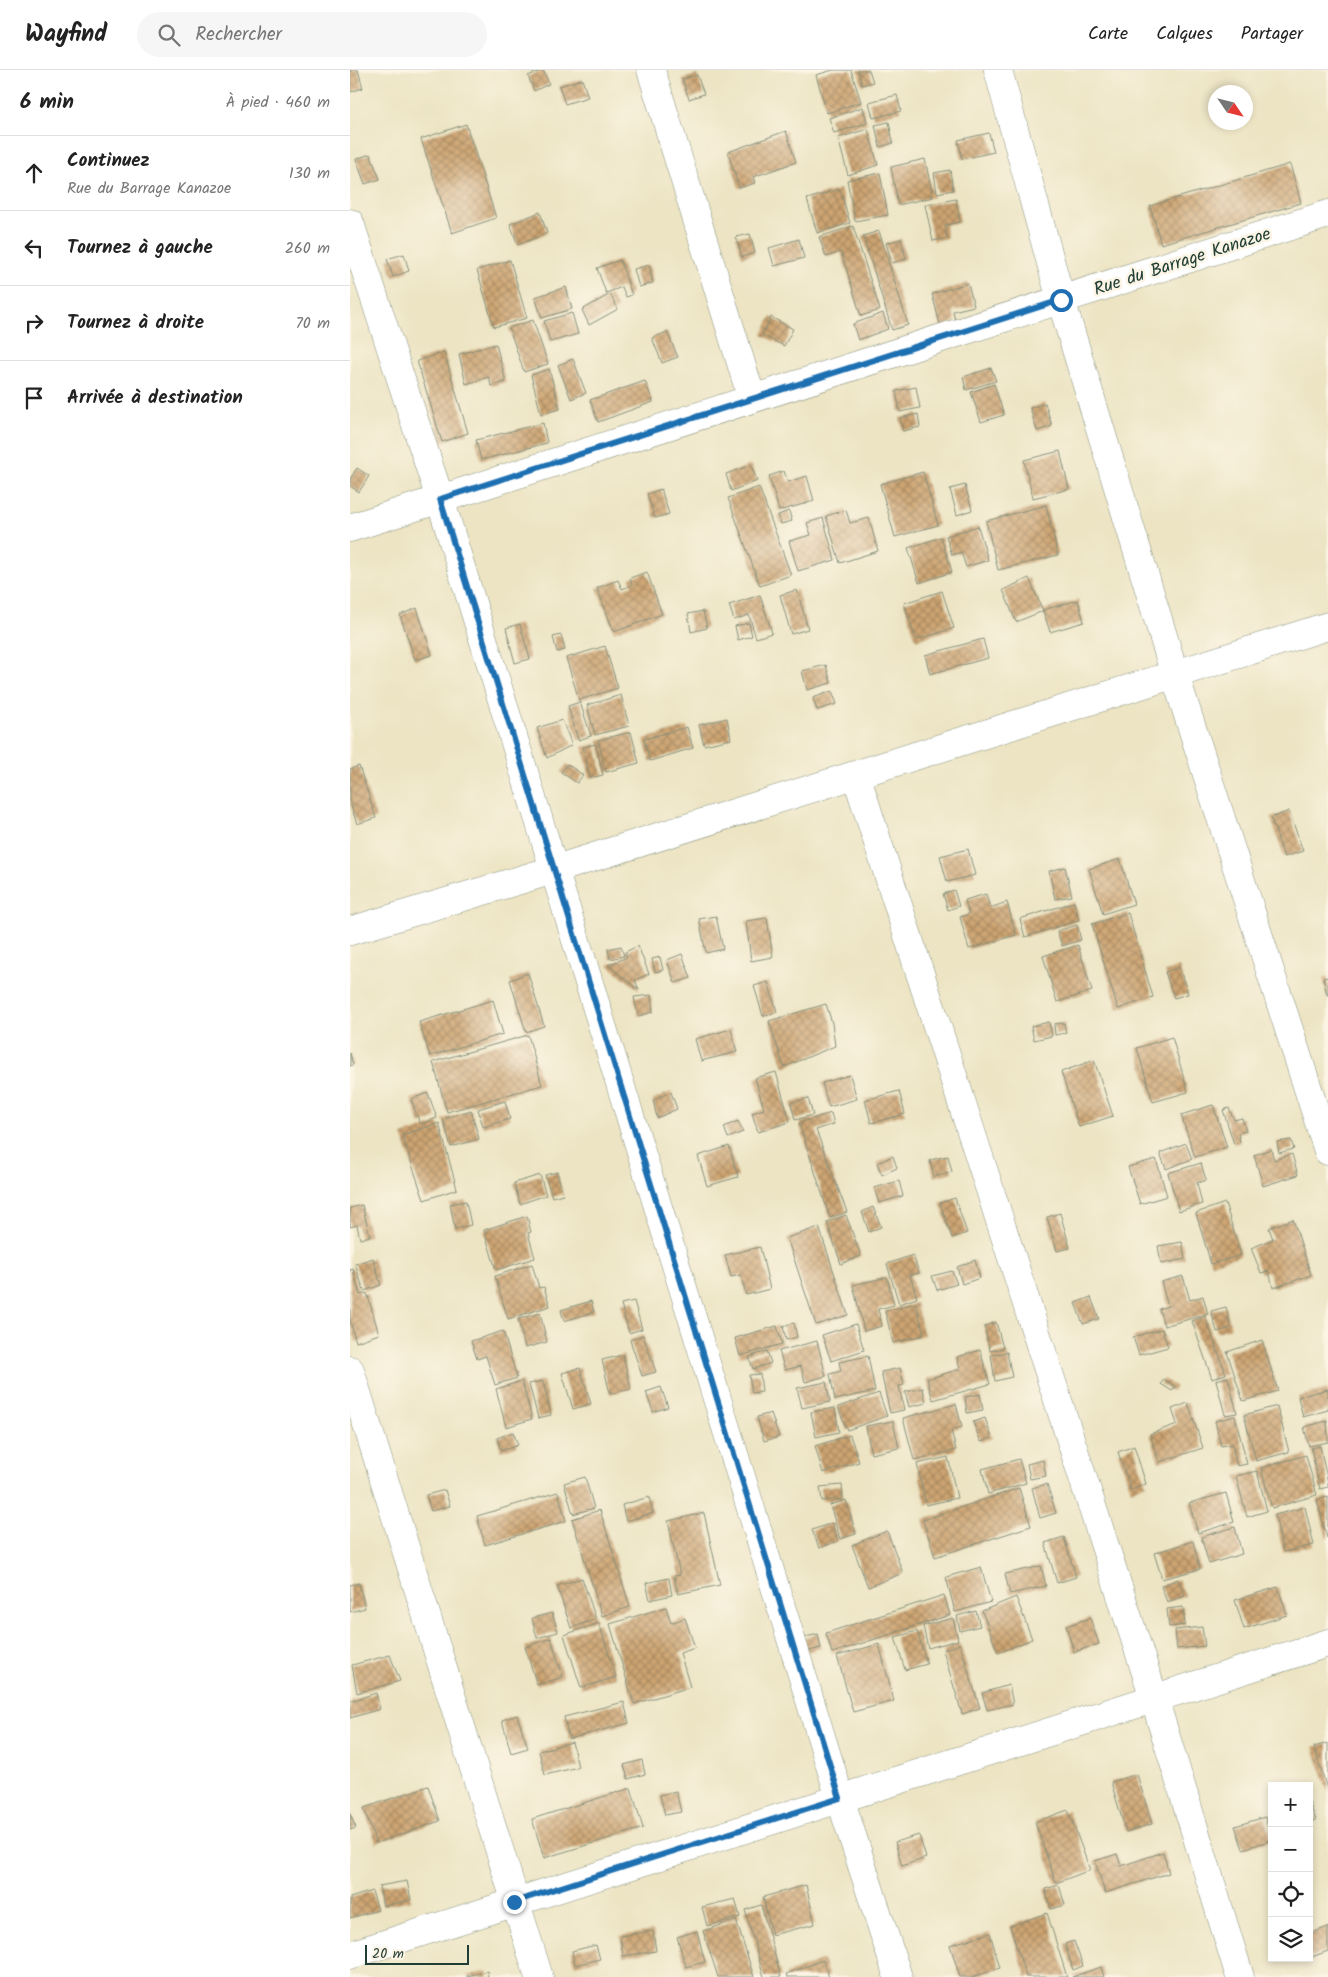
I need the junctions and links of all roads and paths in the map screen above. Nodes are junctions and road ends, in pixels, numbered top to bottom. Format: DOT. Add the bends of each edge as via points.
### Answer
graph roads {
  1 [pos="651,70"];
  2 [pos="998,70"];
  3 [pos="1328,214"];
  4 [pos="350,223"];
  5 [pos="1061,300"];
  6 [pos="752,399"];
  7 [pos="440,499"];
  8 [pos="350,528"];
  9 [pos="1328,626"];
  10 [pos="1175,675"];
  11 [pos="856,775"];
  12 [pos="553,870"];
  13 [pos="350,931"];
  14 [pos="1328,1151"];
  15 [pos="350,1370"];
  16 [pos="1328,1643"];
  17 [pos="1154,1698"];
  18 [pos="840,1798"];
  19 [pos="514,1902"];
  20 [pos="350,1955"];
  21 [pos="539,1977"];
  22 [pos="898,1977"];
  23 [pos="1240,1977"];
  1 -- 6 [label="street"];
  2 -- 5 [label="street"];
  3 -- 5 [label="street, Rue du Barrage Kanazoe"];
  4 -- 7 [label="street"];
  5 -- 6 [label="street, Rue du Barrage Kanazoe"];
  5 -- 10 [label="street"];
  6 -- 7 [label="street, Rue du Barrage Kanazoe"];
  7 -- 8 [label="street, Rue du Barrage Kanazoe"];
  7 -- 12 [label="street"];
  9 -- 10 [label="street"];
  10 -- 11 [label="street"];
  10 -- 14 [label="street"];
  11 -- 12 [label="street"];
  11 -- 17 [label="street"];
  12 -- 13 [label="street"];
  12 -- 18 [label="street"];
  15 -- 19 [label="street"];
  16 -- 17 [label="street"];
  17 -- 18 [label="street"];
  17 -- 23 [label="street"];
  18 -- 19 [label="street"];
  18 -- 22 [label="street"];
  19 -- 20 [label="street"];
  19 -- 21 [label="street"];
}
